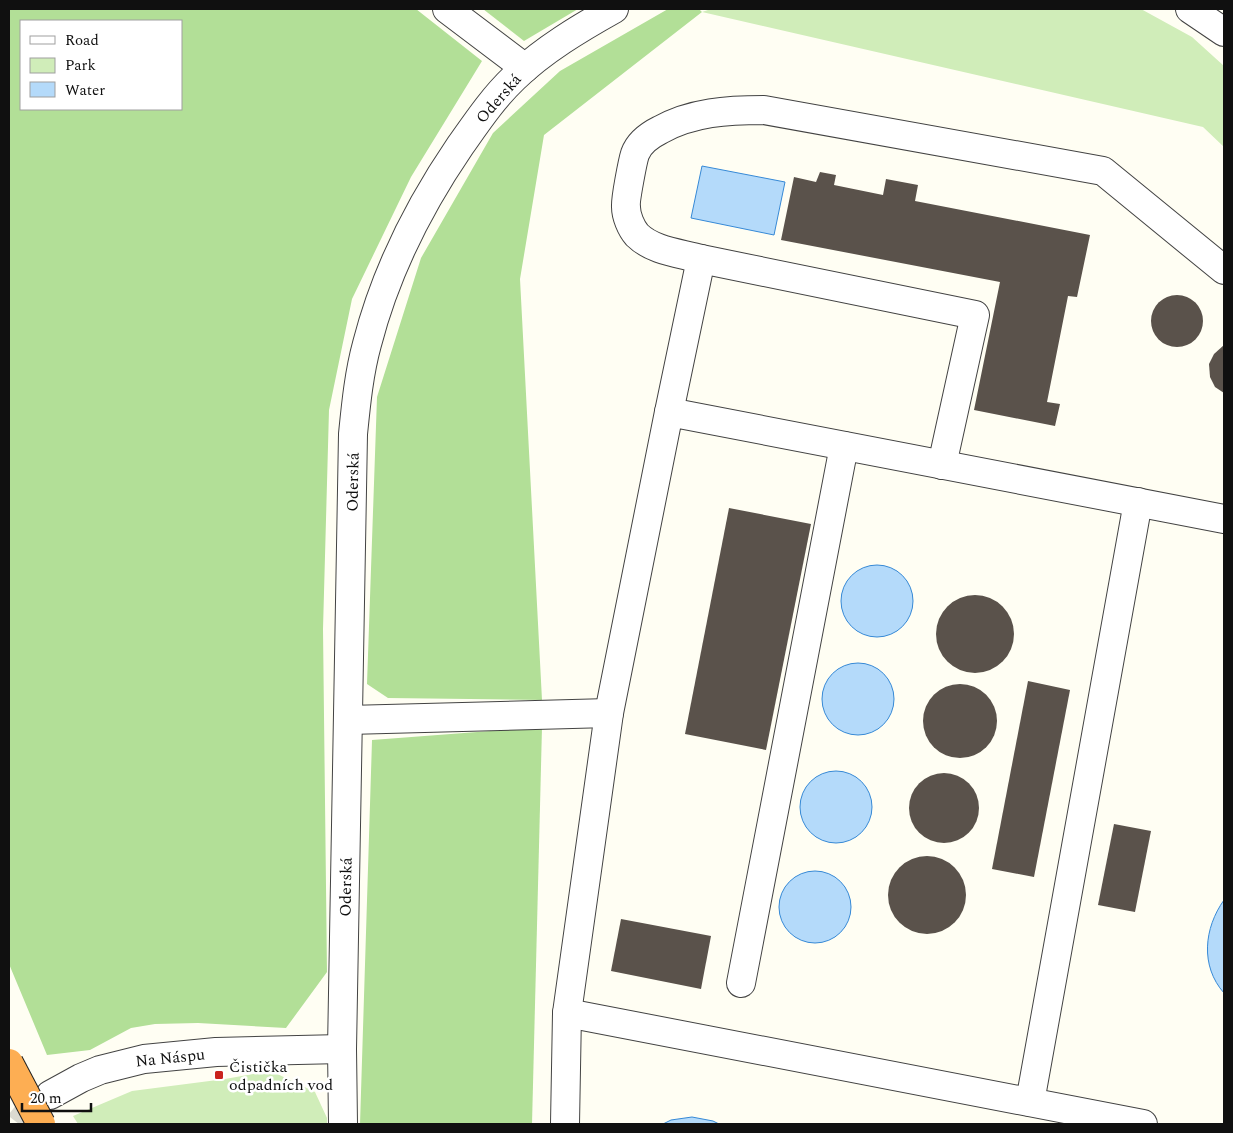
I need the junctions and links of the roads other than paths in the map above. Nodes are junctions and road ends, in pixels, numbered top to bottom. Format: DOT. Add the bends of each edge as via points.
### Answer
graph roads {
  1 [pos="447,9"];
  2 [pos="614,9"];
  3 [pos="1190,9"];
  4 [pos="1224,32"];
  5 [pos="525,68"];
  6 [pos="701,259"];
  7 [pos="1224,270"];
  8 [pos="670,412"];
  9 [pos="844,446"];
  10 [pos="942,465"];
  11 [pos="1138,502"];
  12 [pos="1224,519"];
  13 [pos="609,713"];
  14 [pos="348,720"];
  15 [pos="741,983"];
  16 [pos="567,1013"];
  17 [pos="342,1049"];
  18 [pos="9,1063"];
  19 [pos="50,1095"];
  20 [pos="1030,1102"];
  21 [pos="41,1124"];
  22 [pos="343,1124"];
  23 [pos="565,1124"];
  24 [pos="1143,1124"];
  1 -- 5 [label="street"];
  2 -- 5 [label="street, Oderská"];
  3 -- 4 [label="street"];
  5 -- 14 [label="street, Oderská" via="489,105 442,173 396,263 366,345 353,434"];
  6 -- 7 [label="street" via="649,244 631,226 626,207 635,154 640,145 659,130 695,116 764,110 1103,171"];
  6 -- 8 [label="street"];
  6 -- 10 [label="street" via="975,315"];
  8 -- 9 [label="street"];
  8 -- 13 [label="street"];
  9 -- 10 [label="street"];
  9 -- 15 [label="street"];
  10 -- 11 [label="street"];
  11 -- 12 [label="street"];
  11 -- 20 [label="street"];
  13 -- 14 [label="street"];
  13 -- 16 [label="street"];
  14 -- 17 [label="street, Oderská"];
  16 -- 20 [label="street"];
  16 -- 23 [label="street"];
  17 -- 19 [label="street, Na Náspu" via="216,1052 144,1058 100,1070"];
  17 -- 22 [label="street"];
  18 -- 21 [label="highway, bridge"];
  20 -- 24 [label="street"];
}
